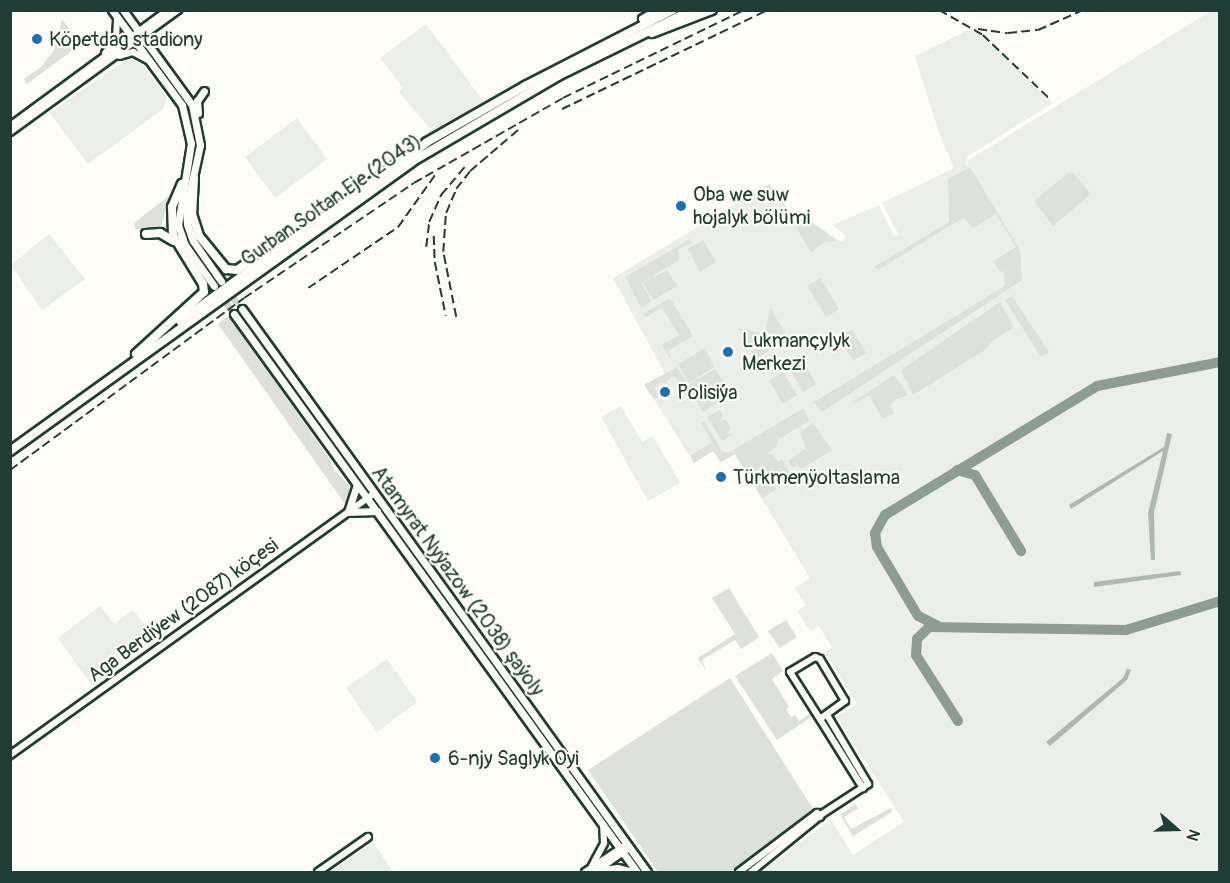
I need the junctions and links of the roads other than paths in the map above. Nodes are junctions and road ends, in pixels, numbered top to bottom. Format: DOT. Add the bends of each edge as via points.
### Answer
graph roads {
  1 [pos="123,10"];
  2 [pos="168,10"];
  3 [pos="178,10"];
  4 [pos="658,10"];
  5 [pos="674,10"];
  6 [pos="692,10"];
  7 [pos="712,10"];
  8 [pos="114,13"];
  9 [pos="643,29"];
  10 [pos="136,36"];
  11 [pos="105,60"];
  12 [pos="151,63"];
  13 [pos="204,91"];
  14 [pos="10,126"];
  15 [pos="10,132"];
  16 [pos="200,136"];
  17 [pos="194,178"];
  18 [pos="182,184"];
  19 [pos="305,227"];
  20 [pos="146,234"];
  21 [pos="174,241"];
  22 [pos="242,309"];
  23 [pos="234,314"];
  24 [pos="136,354"];
  25 [pos="10,444"];
  26 [pos="10,451"];
  27 [pos="356,483"];
  28 [pos="375,493"];
  29 [pos="368,498"];
  30 [pos="377,511"];
  31 [pos="348,512"];
  32 [pos="827,715"];
  33 [pos="819,718"];
  34 [pos="10,755"];
  35 [pos="864,788"];
  36 [pos="818,815"];
  37 [pos="603,824"];
  38 [pos="368,837"];
  39 [pos="625,848"];
  40 [pos="592,871"];
  41 [pos="318,873"];
  42 [pos="636,873"];
  43 [pos="647,873"];
  44 [pos="739,873"];
  45 [pos="751,873"];
  1 -- 10 [label="main road"];
  2 -- 10 [label="street"];
  3 -- 10 [label="street"];
  4 -- 9 [label="highway"];
  5 -- 9 [label="highway, Gurban Soltan Eje (2043)"];
  6 -- 9 [label="highway, Gurban Soltan Eje (2043)"];
  7 -- 9 [label="highway" via="658,33"];
  8 -- 10 [label="main road"];
  8 -- 11 [label="street" via="116,39"];
  9 -- 19 [label="highway, Gurban Soltan Eje (2043)" via="427,142"];
  9 -- 26 [label="highway, Gurban Soltan Eje (2043)" via="413,161"];
  10 -- 11 [label="street"];
  10 -- 12 [label="main road"];
  10 -- 16 [label="main road" via="192,105"];
  11 -- 12 [label="street" via="129,52"];
  11 -- 14 [label="street"];
  11 -- 15 [label="street"];
  12 -- 18 [label="main road" via="179,100 188,123 191,150"];
  13 -- 16 [label="main road" via="197,106"];
  16 -- 17 [label="main road"];
  17 -- 18 [label="main road" via="187,224 218,284 179,233 177,212"];
  17 -- 19 [label="highway" via="192,214 196,231 226,269 241,268"];
  18 -- 21 [label="highway" via="172,207"];
  19 -- 24 [label="highway, Gurban Soltan Eje (2043)"];
  20 -- 21 [label="highway" via="160,234"];
  21 -- 24 [label="highway" via="203,284 204,292"];
  22 -- 28 [label="main road, Atamyrat Nyýazow (2038) şaýoly"];
  23 -- 27 [label="main road, Atamyrat Nyýazow (2038) şaýoly"];
  24 -- 25 [label="highway, Gurban Soltan Eje (2043)"];
  27 -- 29 [label="main road, Atamyrat Nyýazow (2038) şaýoly"];
  27 -- 31 [label="main road"];
  28 -- 29 [label="street, Aga Berdiýew (2087) köçesi"];
  28 -- 39 [label="main road, Atamyrat Nyýazow (2038) şaýoly"];
  29 -- 30 [label="main road, Atamyrat Nyýazow (2038) şaýoly"];
  29 -- 31 [label="street, Aga Berdiýew (2087) köçesi"];
  30 -- 31 [label="main road"];
  30 -- 37 [label="main road, Atamyrat Nyýazow (2038) şaýoly"];
  31 -- 34 [label="street, Aga Berdiýew (2087) köçesi"];
  32 -- 33 [label="street"];
  32 -- 33 [label="street" via="845,700 820,659 813,657 790,672"];
  32 -- 35 [label="street" via="868,779"];
  33 -- 35 [label="street"];
  35 -- 36 [label="street"];
  36 -- 44 [label="street"];
  36 -- 45 [label="street"];
  37 -- 39 [label="main road, Atamyrat Nyýazow (2038) şaýoly"];
  37 -- 40 [label="street" via="604,843"];
  38 -- 41 [label="street"];
  39 -- 40 [label="street"];
  39 -- 42 [label="main road, Atamyrat Nyýazow (2038) şaýoly"];
  39 -- 43 [label="main road, Atamyrat Nyýazow (2038) şaýoly"];
  40 -- 42 [label="street" via="618,868"];
}
